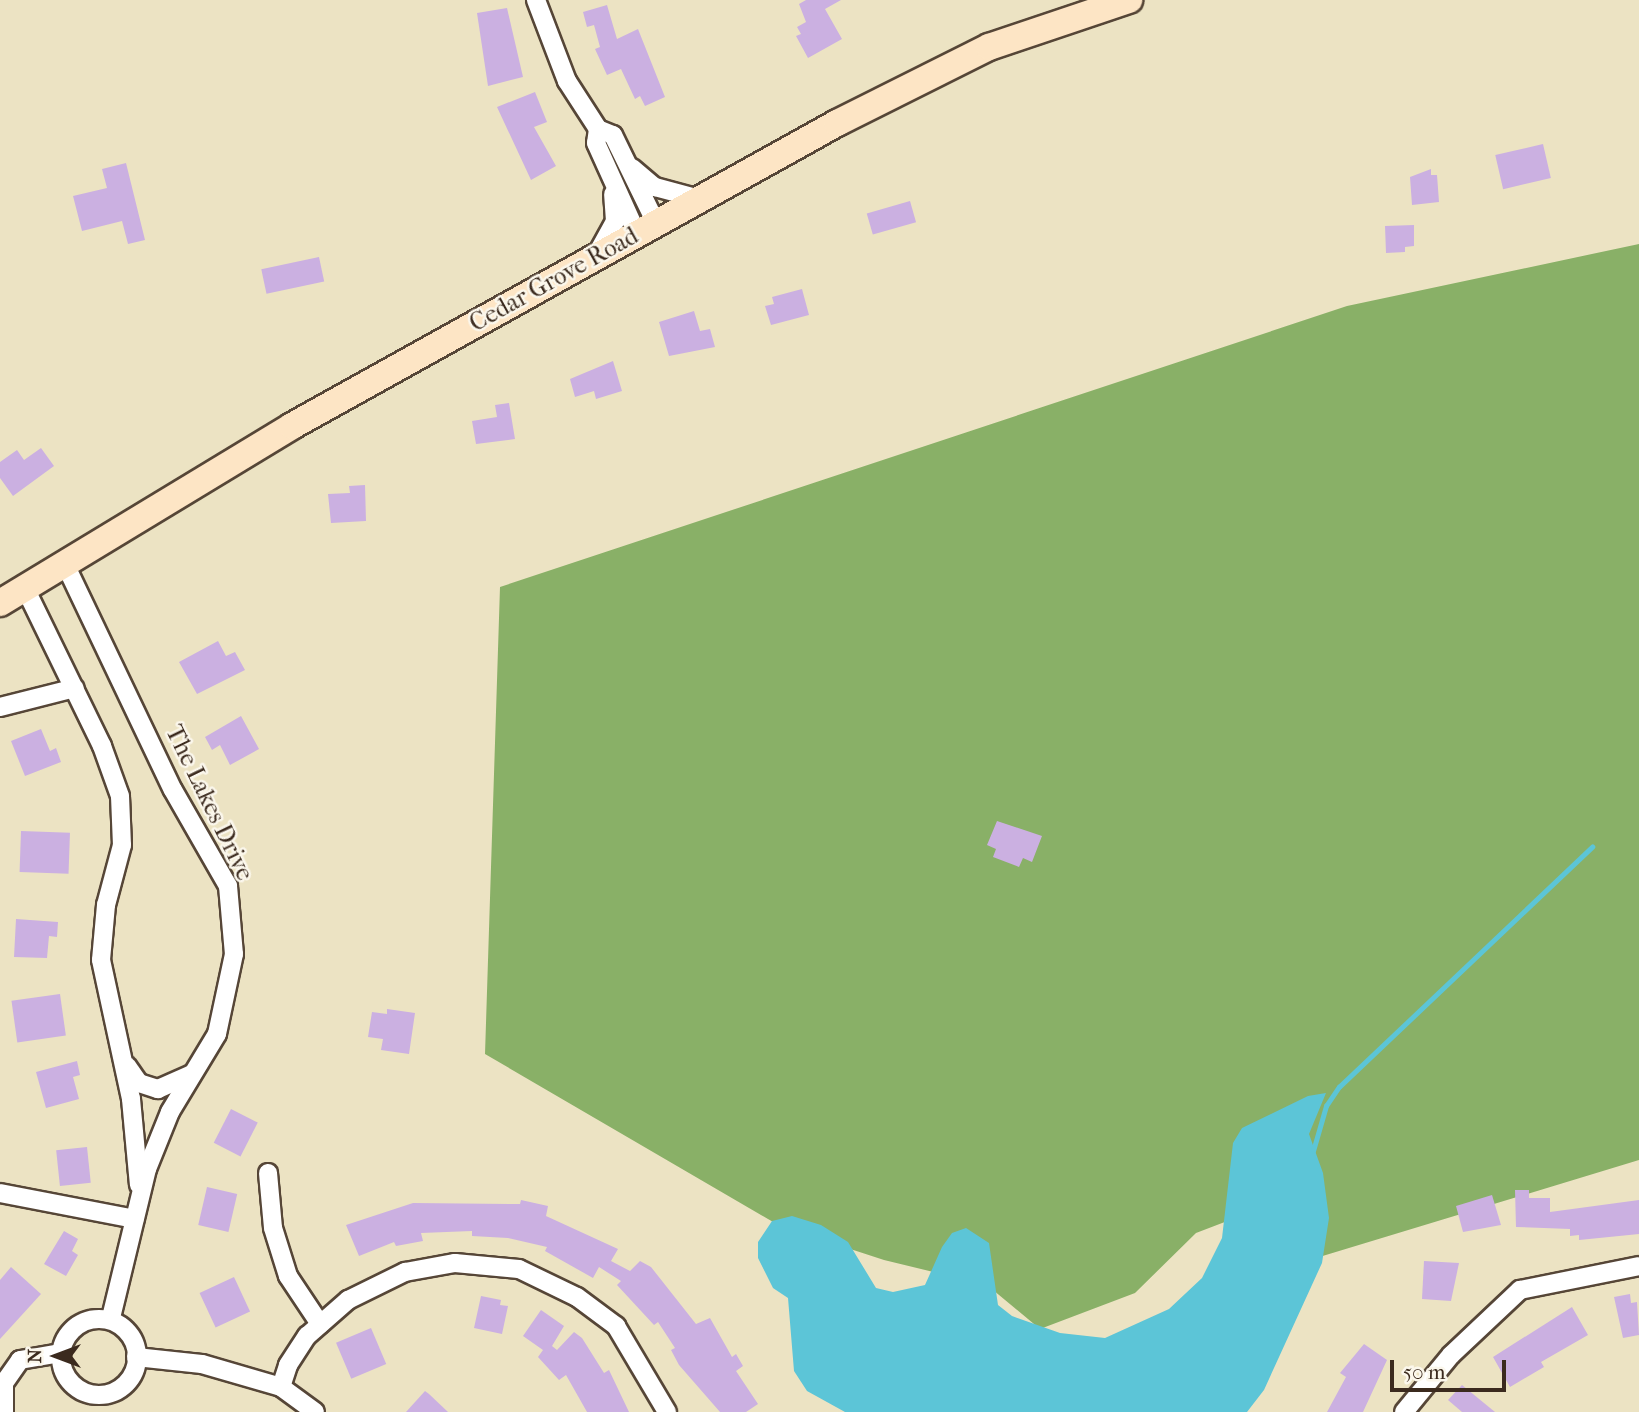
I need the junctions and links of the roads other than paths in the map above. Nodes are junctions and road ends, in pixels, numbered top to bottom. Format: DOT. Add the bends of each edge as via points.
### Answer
graph roads {
  1 [pos="536,0"];
  2 [pos="1129,0"];
  3 [pos="598,129"];
  4 [pos="628,165"];
  5 [pos="610,174"];
  6 [pos="700,199"];
  7 [pos="646,229"];
  8 [pos="595,258"];
  9 [pos="65,564"];
  10 [pos="25,588"];
  11 [pos="0,603"];
  12 [pos="75,688"];
  13 [pos="0,707"];
  14 [pos="122,1061"];
  15 [pos="193,1073"];
  16 [pos="268,1173"];
  17 [pos="0,1193"];
  18 [pos="140,1198"];
  19 [pos="135,1219"];
  20 [pos="1639,1266"];
  21 [pos="111,1318"];
  22 [pos="320,1324"];
  23 [pos="61,1353"];
  24 [pos="136,1357"];
  25 [pos="281,1387"];
  26 [pos="88,1404"];
  27 [pos="4,1412"];
  28 [pos="315,1412"];
  29 [pos="667,1412"];
  30 [pos="1404,1412"];
  1 -- 3 [label="street" via="568,81"];
  2 -- 6 [label="main road, Cedar Grove Road" via="989,47"];
  3 -- 4 [label="street" via="612,135"];
  3 -- 5 [label="street" via="596,143"];
  4 -- 6 [label="street" via="655,187"];
  4 -- 7 [label="street"];
  5 -- 7 [label="street"];
  5 -- 8 [label="street" via="615,221"];
  6 -- 7 [label="main road, Cedar Grove Road"];
  7 -- 8 [label="main road, Cedar Grove Road"];
  8 -- 9 [label="main road, Cedar Grove Road" via="292,426"];
  9 -- 10 [label="main road, Cedar Grove Road"];
  9 -- 15 [label="street, The Lakes Drive" via="173,790 228,886 234,954 217,1034"];
  10 -- 11 [label="main road, Cedar Grove Road"];
  10 -- 12 [label="street, The Lakes Drive"];
  12 -- 13 [label="street"];
  12 -- 14 [label="street, The Lakes Drive" via="103,746 120,796 122,845 106,905 102,960"];
  14 -- 15 [label="street" via="139,1083 158,1089"];
  14 -- 18 [label="street, The Lakes Drive" via="131,1099"];
  15 -- 18 [label="street, The Lakes Drive" via="170,1112"];
  16 -- 22 [label="street" via="273,1228 288,1276"];
  17 -- 19 [label="street"];
  18 -- 19 [label="street, The Lakes Drive"];
  19 -- 21 [label="street, The Lakes Drive"];
  20 -- 30 [label="street" via="1520,1290 1451,1355"];
  21 -- 23 [label="street" via="79,1325 66,1336"];
  21 -- 24 [label="street" via="131,1336"];
  22 -- 25 [label="street" via="288,1365"];
  22 -- 29 [label="street" via="348,1300 405,1272 455,1263 519,1269 578,1297 616,1326"];
  23 -- 26 [label="street" via="64,1373"];
  23 -- 27 [label="street" via="20,1360 5,1383"];
  24 -- 25 [label="street" via="202,1364"];
  24 -- 26 [label="street" via="134,1374 122,1388"];
  25 -- 28 [label="street"];
}
